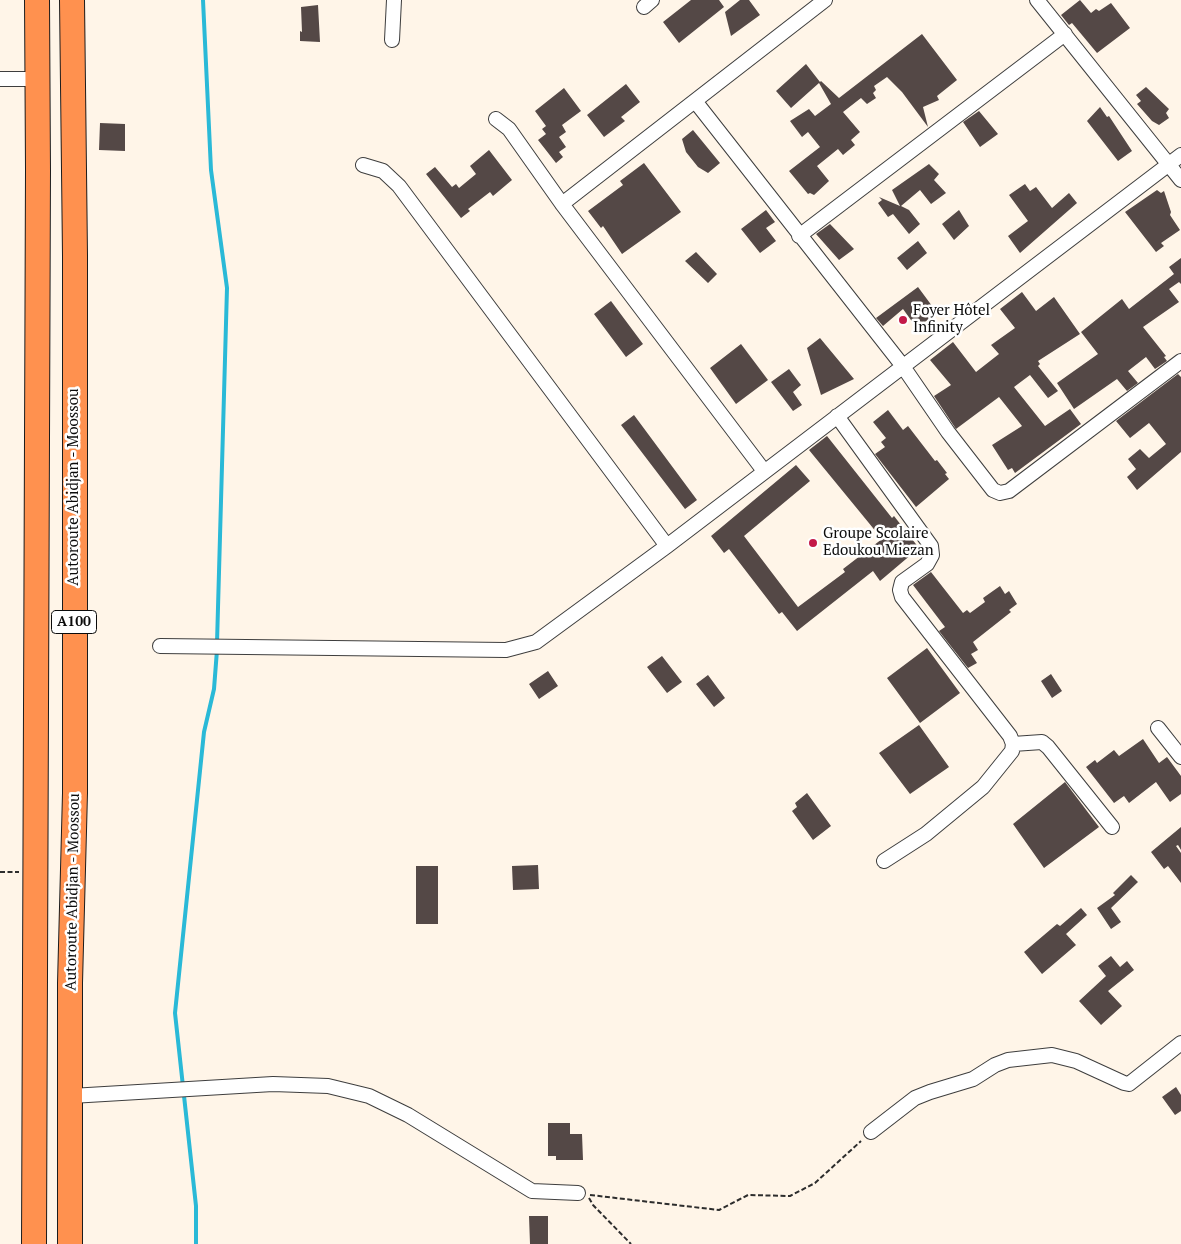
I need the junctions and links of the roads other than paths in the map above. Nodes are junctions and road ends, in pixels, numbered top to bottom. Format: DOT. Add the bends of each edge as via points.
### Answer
graph roads {
  1 [pos="37,0"];
  2 [pos="72,0"];
  3 [pos="394,0"];
  4 [pos="826,0"];
  5 [pos="1037,0"];
  6 [pos="1065,34"];
  7 [pos="392,40"];
  8 [pos="0,79"];
  9 [pos="38,79"];
  10 [pos="695,101"];
  11 [pos="496,119"];
  12 [pos="1181,155"];
  13 [pos="1169,164"];
  14 [pos="363,165"];
  15 [pos="1181,180"];
  16 [pos="562,204"];
  17 [pos="799,236"];
  18 [pos="1181,361"];
  19 [pos="902,365"];
  20 [pos="837,416"];
  21 [pos="764,471"];
  22 [pos="667,546"];
  23 [pos="160,646"];
  24 [pos="1158,728"];
  25 [pos="1013,744"];
  26 [pos="1181,757"];
  27 [pos="1112,827"];
  28 [pos="884,861"];
  29 [pos="1181,1043"];
  30 [pos="71,1096"];
  31 [pos="871,1132"];
  32 [pos="578,1193"];
  33 [pos="34,1244"];
  34 [pos="70,1244"];
  1 -- 9 [label="highway, A100"];
  2 -- 30 [label="highway, Autoroute Abidjan - Moossou / A100" via="75,793"];
  3 -- 7 [label="street"];
  4 -- 10 [label="street"];
  5 -- 6 [label="street"];
  6 -- 13 [label="street"];
  6 -- 17 [label="street"];
  8 -- 9 [label="street"];
  9 -- 33 [label="highway, A100"];
  10 -- 16 [label="street"];
  10 -- 17 [label="street"];
  11 -- 16 [label="street" via="509,130"];
  12 -- 13 [label="street"];
  13 -- 15 [label="street"];
  13 -- 19 [label="street"];
  14 -- 22 [label="street" via="383,171 399,186"];
  16 -- 21 [label="street"];
  17 -- 19 [label="street"];
  18 -- 19 [label="street" via="1008,491 1000,493 994,490 954,439"];
  19 -- 20 [label="street"];
  20 -- 21 [label="street"];
  20 -- 25 [label="street" via="931,546 932,555 927,564 902,582 902,597"];
  21 -- 22 [label="street"];
  22 -- 23 [label="street" via="536,642 506,650"];
  24 -- 26 [label="street"];
  25 -- 27 [label="street" via="1042,742 1048,747"];
  25 -- 28 [label="street" via="1012,751 982,787 926,834"];
  29 -- 31 [label="street" via="1129,1084 1076,1060 1052,1055 1008,1060 973,1079 915,1098"];
  30 -- 32 [label="street" via="273,1084 328,1086 368,1096 408,1115 532,1191"];
  30 -- 34 [label="highway, Autoroute Abidjan - Moossou / A100"];
}
